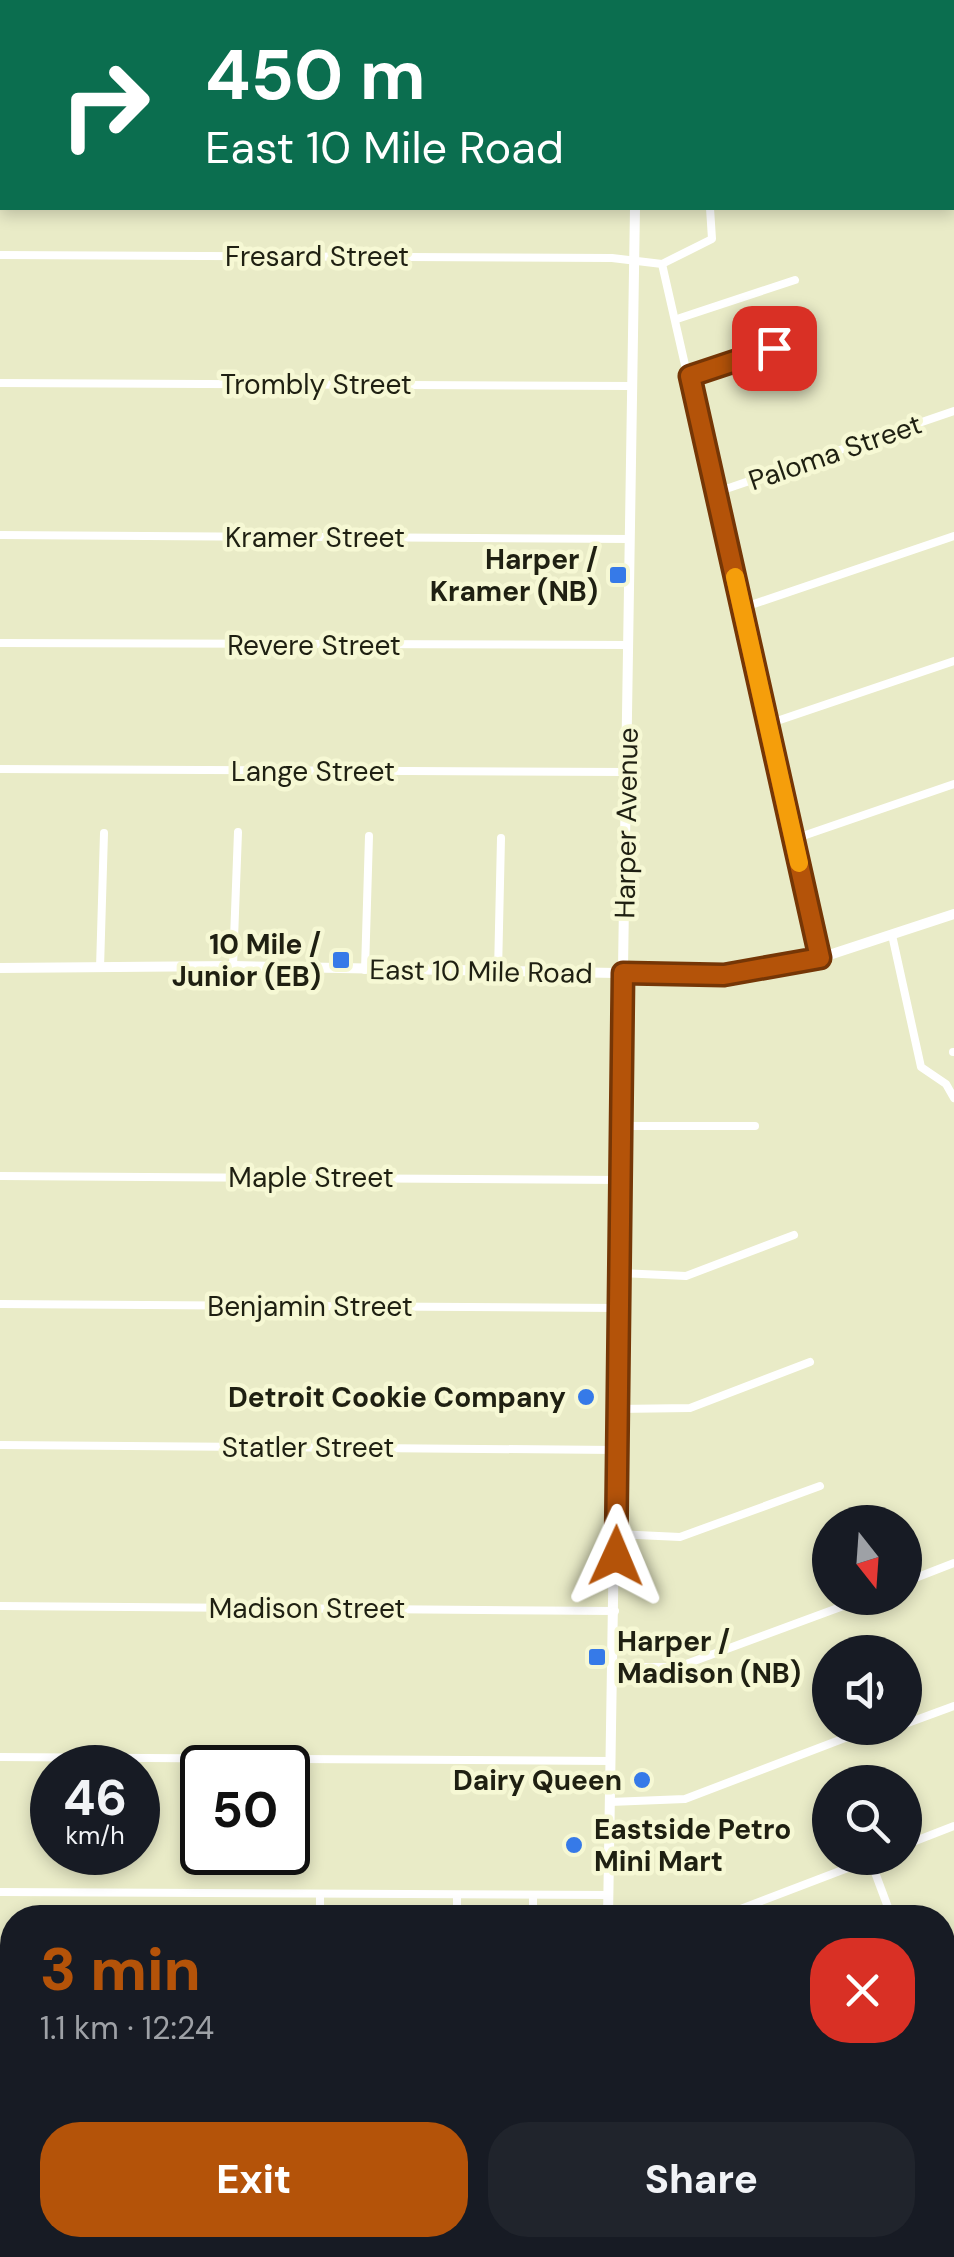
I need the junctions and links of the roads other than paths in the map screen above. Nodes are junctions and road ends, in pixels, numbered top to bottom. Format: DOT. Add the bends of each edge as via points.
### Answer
graph roads {
  1 [pos="636,210"];
  2 [pos="710,210"];
  3 [pos="0,255"];
  4 [pos="635,259"];
  5 [pos="662,264"];
  6 [pos="795,280"];
  7 [pos="677,319"];
  8 [pos="811,336"];
  9 [pos="690,376"];
  10 [pos="0,382"];
  11 [pos="632,386"];
  12 [pos="954,411"];
  13 [pos="716,492"];
  14 [pos="0,535"];
  15 [pos="954,536"];
  16 [pos="630,539"];
  17 [pos="742,608"];
  18 [pos="0,643"];
  19 [pos="628,645"];
  20 [pos="954,661"];
  21 [pos="768,724"];
  22 [pos="0,769"];
  23 [pos="627,772"];
  24 [pos="954,784"];
  25 [pos="238,832"];
  26 [pos="104,833"];
  27 [pos="368,836"];
  28 [pos="501,838"];
  29 [pos="794,839"];
  30 [pos="954,914"];
  31 [pos="892,935"];
  32 [pos="820,958"];
  33 [pos="233,966"];
  34 [pos="0,968"];
  35 [pos="100,969"];
  36 [pos="365,970"];
  37 [pos="498,972"];
  38 [pos="623,973"];
  39 [pos="954,1098"];
  40 [pos="623,1126"];
  41 [pos="755,1126"];
  42 [pos="0,1176"];
  43 [pos="622,1180"];
  44 [pos="794,1235"];
  45 [pos="620,1274"];
  46 [pos="0,1304"];
  47 [pos="619,1308"];
  48 [pos="810,1362"];
  49 [pos="617,1410"];
  50 [pos="0,1445"];
  51 [pos="616,1450"];
  52 [pos="820,1486"];
  53 [pos="616,1534"];
  54 [pos="954,1564"];
  55 [pos="922,1576"];
  56 [pos="0,1606"];
  57 [pos="615,1611"];
  58 [pos="819,1615"];
  59 [pos="614,1667"];
  60 [pos="954,1706"];
  61 [pos="922,1718"];
  62 [pos="827,1745"];
  63 [pos="0,1757"];
  64 [pos="611,1762"];
  65 [pos="610,1802"];
  66 [pos="954,1826"];
  67 [pos="922,1838"];
  68 [pos="828,1875"];
  69 [pos="878,1875"];
  70 [pos="0,1892"];
  71 [pos="320,1894"];
  72 [pos="457,1895"];
  73 [pos="533,1895"];
  74 [pos="608,1895"];
  75 [pos="320,1905"];
  76 [pos="457,1905"];
  77 [pos="533,1905"];
  78 [pos="608,1905"];
  79 [pos="751,1905"];
  80 [pos="888,1905"];
  1 -- 4 [label="main road, Harper Avenue"];
  2 -- 5 [label="street" via="712,239"];
  3 -- 4 [label="street, Fresard Street"];
  4 -- 5 [label="street, Fresard Street"];
  4 -- 11 [label="main road, Harper Avenue"];
  5 -- 7 [label="street"];
  6 -- 7 [label="street"];
  7 -- 9 [label="street"];
  8 -- 9 [label="street"];
  9 -- 13 [label="street"];
  10 -- 11 [label="street, Trombly Street"];
  11 -- 16 [label="main road, Harper Avenue"];
  12 -- 13 [label="street, Paloma Street"];
  13 -- 17 [label="street"];
  14 -- 16 [label="street, Kramer Street"];
  15 -- 17 [label="street"];
  16 -- 19 [label="main road, Harper Avenue"];
  17 -- 21 [label="street"];
  18 -- 19 [label="street, Revere Street"];
  19 -- 23 [label="main road, Harper Avenue"];
  20 -- 21 [label="street"];
  21 -- 29 [label="street"];
  22 -- 23 [label="street, Lange Street"];
  23 -- 38 [label="main road, Harper Avenue"];
  24 -- 29 [label="street"];
  25 -- 33 [label="street"];
  26 -- 35 [label="street"];
  27 -- 36 [label="street"];
  28 -- 37 [label="street"];
  29 -- 32 [label="street"];
  30 -- 31 [label="main road, East 10 Mile Road"];
  31 -- 32 [label="main road, East 10 Mile Road"];
  31 -- 39 [label="street" via="921,1067"];
  32 -- 38 [label="main road, East 10 Mile Road" via="724,975"];
  33 -- 35 [label="main road, East 10 Mile Road"];
  33 -- 36 [label="main road, East 10 Mile Road"];
  34 -- 35 [label="main road, East 10 Mile Road"];
  36 -- 37 [label="main road, East 10 Mile Road"];
  37 -- 38 [label="main road, East 10 Mile Road"];
  38 -- 40 [label="main road, Harper Avenue"];
  40 -- 41 [label="street"];
  40 -- 43 [label="main road, Harper Avenue"];
  42 -- 43 [label="street, Maple Street"];
  43 -- 45 [label="main road, Harper Avenue"];
  44 -- 45 [label="street" via="686,1276"];
  45 -- 47 [label="main road, Harper Avenue"];
  46 -- 47 [label="street, Benjamin Street"];
  47 -- 49 [label="main road, Harper Avenue"];
  48 -- 49 [label="street" via="690,1408"];
  49 -- 51 [label="main road, Harper Avenue"];
  50 -- 51 [label="street, Statler Street"];
  51 -- 53 [label="main road, Harper Avenue"];
  52 -- 53 [label="street" via="680,1537"];
  53 -- 57 [label="main road, Harper Avenue"];
  54 -- 55 [label="street"];
  56 -- 57 [label="street, Madison Street"];
  57 -- 59 [label="main road, Harper Avenue"];
  58 -- 59 [label="street" via="678,1667"];
  59 -- 64 [label="main road, Harper Avenue"];
  60 -- 61 [label="street"];
  62 -- 65 [label="street" via="685,1799"];
  63 -- 64 [label="street"];
  64 -- 65 [label="main road, Harper Avenue"];
  65 -- 74 [label="main road, Harper Avenue"];
  66 -- 67 [label="street"];
  68 -- 79 [label="street"];
  69 -- 80 [label="street"];
  70 -- 71 [label="street"];
  71 -- 72 [label="street"];
  71 -- 75 [label="street"];
  72 -- 73 [label="street"];
  72 -- 76 [label="street"];
  73 -- 74 [label="street"];
  73 -- 77 [label="street"];
  74 -- 78 [label="main road, Harper Avenue"];
}
